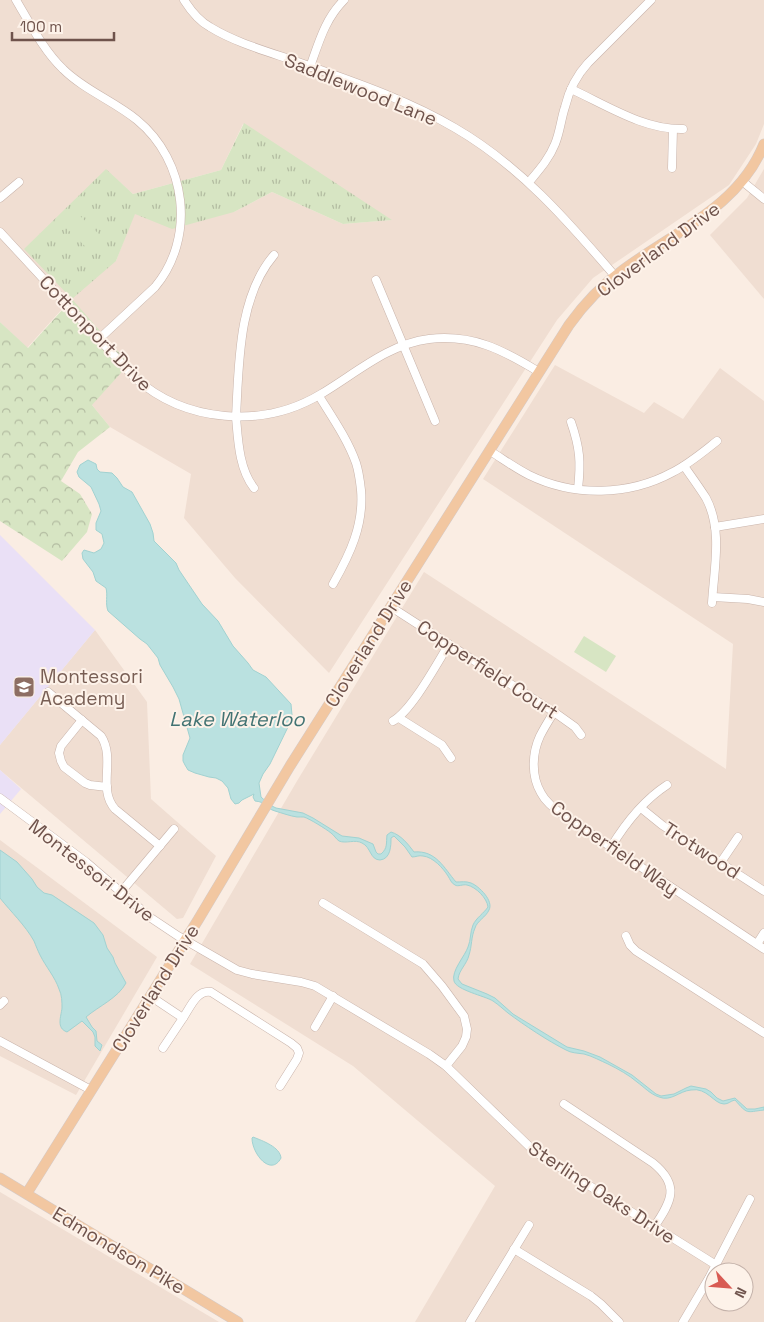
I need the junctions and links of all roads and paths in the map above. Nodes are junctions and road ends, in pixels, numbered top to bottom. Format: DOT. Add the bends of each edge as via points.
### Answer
graph roads {
  1 [pos="16,0"];
  2 [pos="184,0"];
  3 [pos="344,0"];
  4 [pos="650,0"];
  5 [pos="310,67"];
  6 [pos="571,89"];
  7 [pos="673,129"];
  8 [pos="682,129"];
  9 [pos="764,144"];
  10 [pos="672,168"];
  11 [pos="742,181"];
  12 [pos="19,182"];
  13 [pos="529,182"];
  14 [pos="0,198"];
  15 [pos="764,199"];
  16 [pos="0,232"];
  17 [pos="274,255"];
  18 [pos="615,276"];
  19 [pos="376,280"];
  20 [pos="99,339"];
  21 [pos="403,346"];
  22 [pos="539,372"];
  23 [pos="319,396"];
  24 [pos="236,417"];
  25 [pos="435,421"];
  26 [pos="570,422"];
  27 [pos="717,441"];
  28 [pos="490,451"];
  29 [pos="684,466"];
  30 [pos="254,488"];
  31 [pos="578,489"];
  32 [pos="764,519"];
  33 [pos="715,527"];
  34 [pos="333,584"];
  35 [pos="764,602"];
  36 [pos="391,606"];
  37 [pos="449,644"];
  38 [pos="48,692"];
  39 [pos="554,712"];
  40 [pos="82,720"];
  41 [pos="581,735"];
  42 [pos="451,758"];
  43 [pos="668,785"];
  44 [pos="107,787"];
  45 [pos="0,798"];
  46 [pos="641,808"];
  47 [pos="174,829"];
  48 [pos="738,837"];
  49 [pos="160,846"];
  50 [pos="611,847"];
  51 [pos="721,862"];
  52 [pos="764,891"];
  53 [pos="122,892"];
  54 [pos="323,903"];
  55 [pos="764,933"];
  56 [pos="626,936"];
  57 [pos="185,940"];
  58 [pos="757,944"];
  59 [pos="764,949"];
  60 [pos="150,996"];
  61 [pos="333,996"];
  62 [pos="183,1018"];
  63 [pos="315,1027"];
  64 [pos="764,1033"];
  65 [pos="0,1041"];
  66 [pos="163,1048"];
  67 [pos="446,1066"];
  68 [pos="280,1086"];
  69 [pos="91,1090"];
  70 [pos="564,1104"];
  71 [pos="0,1178"];
  72 [pos="27,1193"];
  73 [pos="750,1200"];
  74 [pos="530,1225"];
  75 [pos="654,1227"];
  76 [pos="514,1249"];
  77 [pos="711,1262"];
  78 [pos="718,1262"];
  79 [pos="704,1286"];
  80 [pos="238,1322"];
  81 [pos="470,1322"];
  82 [pos="619,1322"];
  83 [pos="683,1322"];
  1 -- 20 [label="street" via="61,68 132,116 154,136 166,154 176,180 181,207 180,228 169,265 155,287"];
  2 -- 5 [label="street, Saddlewood Lane" via="196,16 212,28 235,40"];
  3 -- 5 [label="street" via="328,20"];
  4 -- 6 [label="street" via="584,68"];
  5 -- 13 [label="street, Saddlewood Lane" via="441,120 487,148"];
  6 -- 7 [label="street" via="641,122"];
  6 -- 13 [label="street" via="555,144"];
  7 -- 8 [label="street"];
  7 -- 10 [label="street"];
  9 -- 11 [label="main road, Cloverland Drive"];
  11 -- 15 [label="street"];
  11 -- 18 [label="main road, Cloverland Drive" via="713,210"];
  12 -- 14 [label="street"];
  13 -- 18 [label="street, Saddlewood Lane"];
  16 -- 20 [label="street, Cottonport Drive"];
  17 -- 24 [label="street" via="258,278 246,314"];
  18 -- 22 [label="main road, Cloverland Drive" via="574,317"];
  19 -- 21 [label="street"];
  20 -- 24 [label="street, Cottonport Drive" via="134,377 161,397 196,411"];
  21 -- 22 [label="street, Cottonport Drive" via="429,339 472,340 505,352"];
  21 -- 23 [label="street, Cottonport Drive"];
  21 -- 25 [label="street"];
  22 -- 28 [label="main road, Cloverland Drive"];
  23 -- 24 [label="street, Cottonport Drive" via="272,414"];
  23 -- 34 [label="street" via="354,457 362,497 355,540"];
  24 -- 30 [label="street" via="243,468"];
  26 -- 31 [label="street" via="580,458"];
  27 -- 29 [label="street"];
  28 -- 31 [label="street" via="530,476"];
  28 -- 36 [label="main road, Cloverland Drive"];
  29 -- 31 [label="street" via="664,477 633,487"];
  29 -- 33 [label="street" via="706,499"];
  32 -- 33 [label="street"];
  33 -- 35 [label="street" via="712,600"];
  36 -- 37 [label="street, Copperfield Court"];
  36 -- 57 [label="main road, Cloverland Drive"];
  37 -- 39 [label="street, Copperfield Court"];
  37 -- 42 [label="street" via="411,703 396,719 442,746"];
  38 -- 40 [label="street"];
  39 -- 41 [label="street, Copperfield Court"];
  39 -- 50 [label="street, Copperfield Way" via="536,746 535,773 541,794 554,808"];
  40 -- 44 [label="street" via="106,744"];
  40 -- 44 [label="street" via="61,746 61,761 66,769 85,783"];
  43 -- 46 [label="street"];
  44 -- 49 [label="street" via="114,807"];
  45 -- 53 [label="street, Montessori Drive"];
  46 -- 50 [label="street"];
  46 -- 51 [label="street, Trotwood"];
  47 -- 49 [label="street"];
  48 -- 51 [label="street"];
  49 -- 53 [label="street"];
  50 -- 58 [label="street, Copperfield Way"];
  51 -- 52 [label="street, Trotwood"];
  53 -- 57 [label="street, Montessori Drive" via="151,918"];
  54 -- 67 [label="street" via="423,964 442,986 464,1016 467,1029 462,1046"];
  55 -- 58 [label="street"];
  56 -- 64 [label="street" via="636,951"];
  57 -- 60 [label="main road, Cloverland Drive"];
  57 -- 61 [label="street, Sterling Oaks Drive" via="236,970 305,983"];
  58 -- 59 [label="street, Copperfield Way"];
  60 -- 62 [label="street"];
  60 -- 69 [label="main road, Cloverland Drive"];
  61 -- 63 [label="street"];
  61 -- 67 [label="street, Sterling Oaks Drive"];
  62 -- 66 [label="street"];
  62 -- 68 [label="street" via="200,994 209,991 291,1043 297,1048 298,1056"];
  65 -- 69 [label="street"];
  67 -- 75 [label="street, Sterling Oaks Drive" via="534,1151"];
  69 -- 72 [label="main road, Cloverland Drive"];
  70 -- 75 [label="street" via="653,1163 666,1176 670,1188 669,1201"];
  71 -- 72 [label="main road, Edmondson Pike"];
  72 -- 80 [label="main road, Edmondson Pike"];
  73 -- 78 [label="street"];
  74 -- 76 [label="street"];
  75 -- 77 [label="street, Sterling Oaks Drive"];
  76 -- 81 [label="street"];
  76 -- 82 [label="street" via="591,1296"];
  79 -- 83 [label="street"];
}
